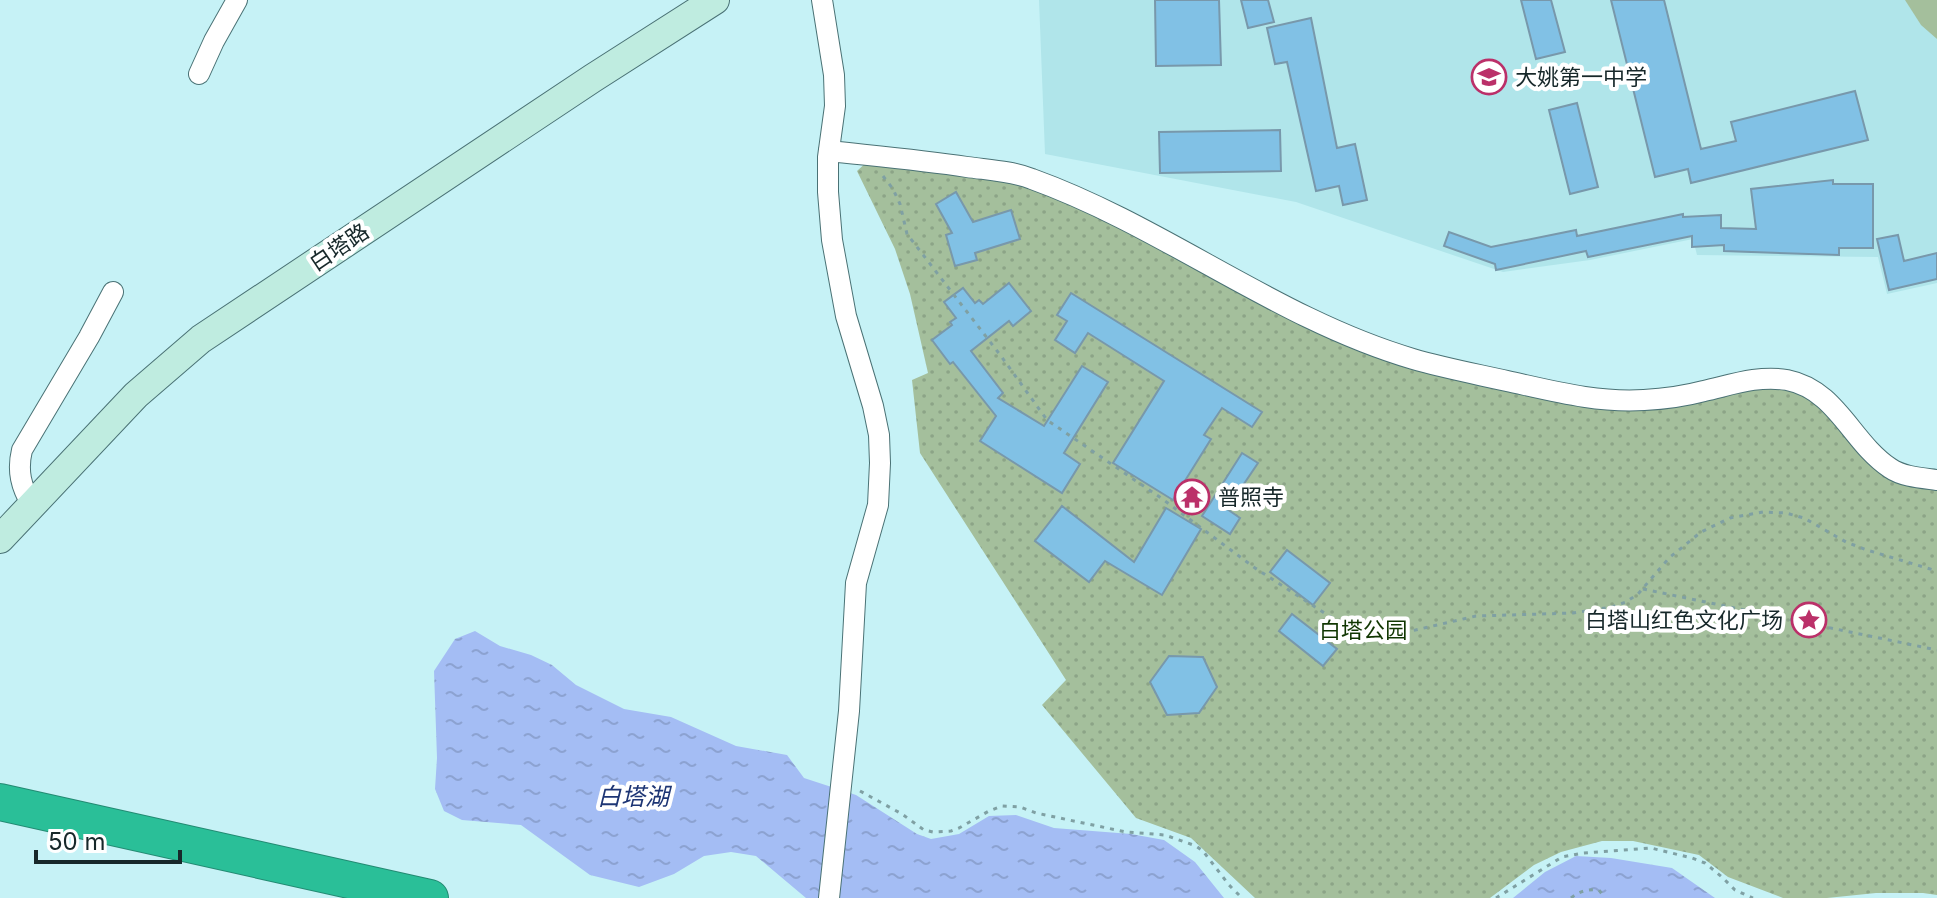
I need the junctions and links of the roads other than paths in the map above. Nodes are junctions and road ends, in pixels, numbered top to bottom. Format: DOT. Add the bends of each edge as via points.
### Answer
graph roads {
  1 [pos="237,0"];
  2 [pos="715,0"];
  3 [pos="822,0"];
  4 [pos="199,74"];
  5 [pos="829,151"];
  6 [pos="113,292"];
  7 [pos="1937,480"];
  8 [pos="32,505"];
  9 [pos="0,539"];
  10 [pos="0,802"];
  11 [pos="430,898"];
  12 [pos="829,898"];
  1 -- 4 [label="street"];
  2 -- 8 [label="street, 白塔路" via="201,339 136,395"];
  3 -- 5 [label="street" via="834,75"];
  5 -- 7 [label="street" via="1029,178 1148,231 1338,331 1447,367 1615,401 1672,397 1756,379 1804,385 1827,400 1890,468"];
  5 -- 12 [label="street" via="832,240 846,316 873,406 880,463 878,505 856,583"];
  6 -- 8 [label="street" via="22,450 20,479"];
  8 -- 9 [label="street, 白塔路"];
  10 -- 11 [label="highway"];
}
